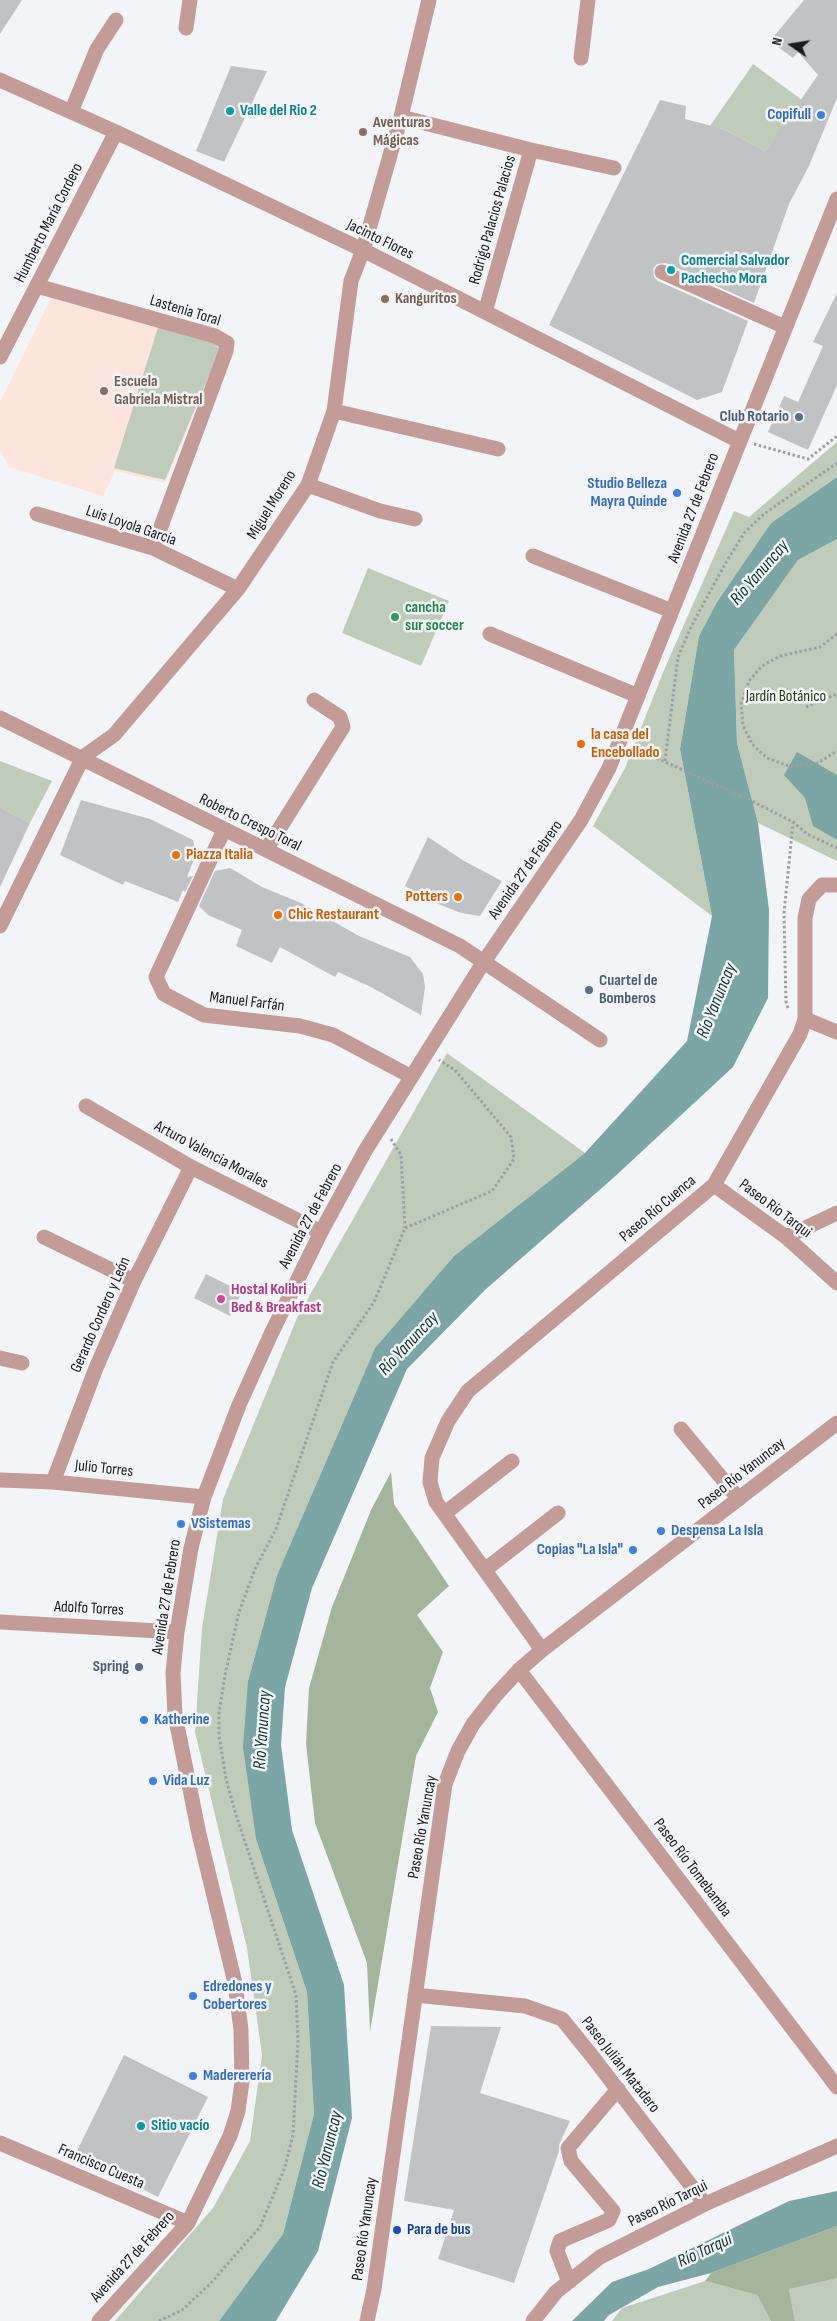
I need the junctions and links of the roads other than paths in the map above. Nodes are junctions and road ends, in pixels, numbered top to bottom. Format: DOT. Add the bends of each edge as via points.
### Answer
graph roads {
  1 [pos="190,0"];
  2 [pos="429,0"];
  3 [pos="588,0"];
  4 [pos="116,20"];
  5 [pos="186,28"];
  6 [pos="581,58"];
  7 [pos="0,80"];
  8 [pos="71,112"];
  9 [pos="401,117"];
  10 [pos="116,132"];
  11 [pos="531,150"];
  12 [pos="614,168"];
  13 [pos="837,199"];
  14 [pos="362,250"];
  15 [pos="662,272"];
  16 [pos="37,286"];
  17 [pos="485,312"];
  18 [pos="785,327"];
  19 [pos="0,357"];
  20 [pos="334,412"];
  21 [pos="739,440"];
  22 [pos="498,449"];
  23 [pos="308,485"];
  24 [pos="37,514"];
  25 [pos="415,519"];
  26 [pos="153,548"];
  27 [pos="532,556"];
  28 [pos="238,589"];
  29 [pos="672,611"];
  30 [pos="490,634"];
  31 [pos="638,696"];
  32 [pos="314,700"];
  33 [pos="0,718"];
  34 [pos="83,757"];
  35 [pos="224,830"];
  36 [pos="266,850"];
  37 [pos="837,884"];
  38 [pos="0,926"];
  39 [pos="483,963"];
  40 [pos="805,1019"];
  41 [pos="837,1032"];
  42 [pos="600,1040"];
  43 [pos="410,1076"];
  44 [pos="86,1106"];
  45 [pos="191,1167"];
  46 [pos="714,1185"];
  47 [pos="837,1213"];
  48 [pos="321,1232"];
  49 [pos="44,1237"];
  50 [pos="786,1237"];
  51 [pos="134,1281"];
  52 [pos="837,1283"];
  53 [pos="0,1358"];
  54 [pos="22,1363"];
  55 [pos="837,1423"];
  56 [pos="681,1429"];
  57 [pos="512,1461"];
  58 [pos="0,1480"];
  59 [pos="53,1482"];
  60 [pos="204,1497"];
  61 [pos="739,1499"];
  62 [pos="445,1513"];
  63 [pos="558,1513"];
  64 [pos="486,1569"];
  65 [pos="0,1622"];
  66 [pos="177,1632"];
  67 [pos="542,1650"];
  68 [pos="519,1670"];
  69 [pos="415,1994"];
  70 [pos="837,2086"];
  71 [pos="618,2090"];
  72 [pos="0,2143"];
  73 [pos="837,2146"];
  74 [pos="705,2204"];
  75 [pos="188,2222"];
  76 [pos="570,2282"];
  77 [pos="99,2321"];
  78 [pos="367,2321"];
  79 [pos="533,2321"];
  1 -- 5 [label="street"];
  2 -- 9 [label="street, Miguel Moreno"];
  3 -- 6 [label="street"];
  4 -- 8 [label="street" via="97,49"];
  7 -- 8 [label="street, Jacinto Flores"];
  8 -- 10 [label="street, Jacinto Flores"];
  9 -- 11 [label="street, Rodrigo Palacios Palacios"];
  9 -- 14 [label="street, Miguel Moreno"];
  10 -- 14 [label="street, Jacinto Flores"];
  10 -- 16 [label="street, Humberto María Cordero"];
  11 -- 12 [label="street"];
  11 -- 17 [label="street, Rodrigo Palacios Palacios"];
  13 -- 18 [label="street, Avenida 27 de Febrero"];
  14 -- 17 [label="street, Jacinto Flores"];
  14 -- 20 [label="street, Miguel Moreno" via="351,281"];
  15 -- 18 [label="street"];
  16 -- 19 [label="street, Humberto María Cordero"];
  16 -- 26 [label="street, Lastenia Toral" via="215,336 228,343"];
  17 -- 21 [label="street, Jacinto Flores"];
  18 -- 21 [label="street, Avenida 27 de Febrero"];
  20 -- 22 [label="street"];
  20 -- 23 [label="street, Miguel Moreno"];
  21 -- 29 [label="street, Avenida 27 de Febrero"];
  23 -- 25 [label="street" via="380,511"];
  23 -- 28 [label="street, Miguel Moreno"];
  24 -- 26 [label="street, Luis Loyola García"];
  26 -- 28 [label="street, Luis Loyola García"];
  27 -- 29 [label="street"];
  28 -- 34 [label="street, Miguel Moreno" via="114,736"];
  29 -- 31 [label="street, Avenida 27 de Febrero"];
  30 -- 31 [label="street"];
  31 -- 39 [label="street, Avenida 27 de Febrero" via="609,768 581,820"];
  32 -- 36 [label="street" via="340,717 342,726"];
  33 -- 34 [label="street, Roberto Crespo Toral"];
  34 -- 35 [label="street, Roberto Crespo Toral"];
  34 -- 38 [label="street, Miguel Moreno"];
  35 -- 36 [label="street, Roberto Crespo Toral"];
  35 -- 43 [label="street, Manuel Farfán" via="156,978 164,994 204,1015 300,1026 333,1035"];
  36 -- 39 [label="street, Roberto Crespo Toral" via="460,946"];
  37 -- 40 [label="street, Paseo Río Cuenca" via="822,885 809,899 804,918"];
  39 -- 42 [label="street, Roberto Crespo Toral"];
  39 -- 43 [label="street, Avenida 27 de Febrero"];
  40 -- 41 [label="street"];
  40 -- 46 [label="street, Paseo Río Cuenca" via="800,1034"];
  43 -- 48 [label="street, Avenida 27 de Febrero"];
  44 -- 45 [label="street, Arturo Valencia Morales"];
  45 -- 48 [label="street, Arturo Valencia Morales"];
  45 -- 51 [label="street, Gerardo Cordero y León"];
  46 -- 50 [label="street, Paseo Río Tarqui"];
  46 -- 62 [label="street, Paseo Río Cuenca" via="468,1391 448,1421 432,1458 430,1482 436,1502"];
  47 -- 50 [label="street"];
  48 -- 60 [label="street, Avenida 27 de Febrero" via="239,1405"];
  49 -- 51 [label="street"];
  50 -- 52 [label="street, Paseo Río Tarqui"];
  51 -- 59 [label="street, Gerardo Cordero y León" via="96,1368"];
  53 -- 54 [label="street"];
  55 -- 61 [label="street, Paseo Río Yanuncay"];
  56 -- 61 [label="street"];
  57 -- 62 [label="street"];
  58 -- 59 [label="street, Julio Torres"];
  59 -- 60 [label="street, Julio Torres"];
  60 -- 66 [label="street, Avenida 27 de Febrero" via="191,1548"];
  61 -- 67 [label="street, Paseo Río Yanuncay"];
  62 -- 64 [label="street"];
  63 -- 64 [label="street"];
  64 -- 67 [label="street"];
  65 -- 66 [label="street, Adolfo Torres"];
  66 -- 75 [label="street, Avenida 27 de Febrero" via="173,1673 175,1715 201,1844 235,1983 243,2057 238,2111 230,2136"];
  67 -- 68 [label="street, Paseo Río Yanuncay"];
  68 -- 69 [label="street, Paseo Río Yanuncay" via="473,1724 445,1784"];
  68 -- 70 [label="street, Paseo Río Tomebamba"];
  69 -- 71 [label="street, Paseo Julián Matadero" via="525,2006 562,2019"];
  69 -- 78 [label="street, Paseo Río Yanuncay"];
  71 -- 74 [label="street, Paseo Julián Matadero"];
  71 -- 76 [label="street" via="568,2148 571,2161 613,2210 609,2220 560,2241 558,2251"];
  72 -- 75 [label="street, Francisco Cuesta"];
  73 -- 74 [label="street, Paseo Río Tarqui"];
  74 -- 76 [label="street, Paseo Río Tarqui" via="600,2258"];
  75 -- 77 [label="street, Avenida 27 de Febrero"];
  76 -- 79 [label="street, Paseo Río Tarqui" via="556,2292"];
}
